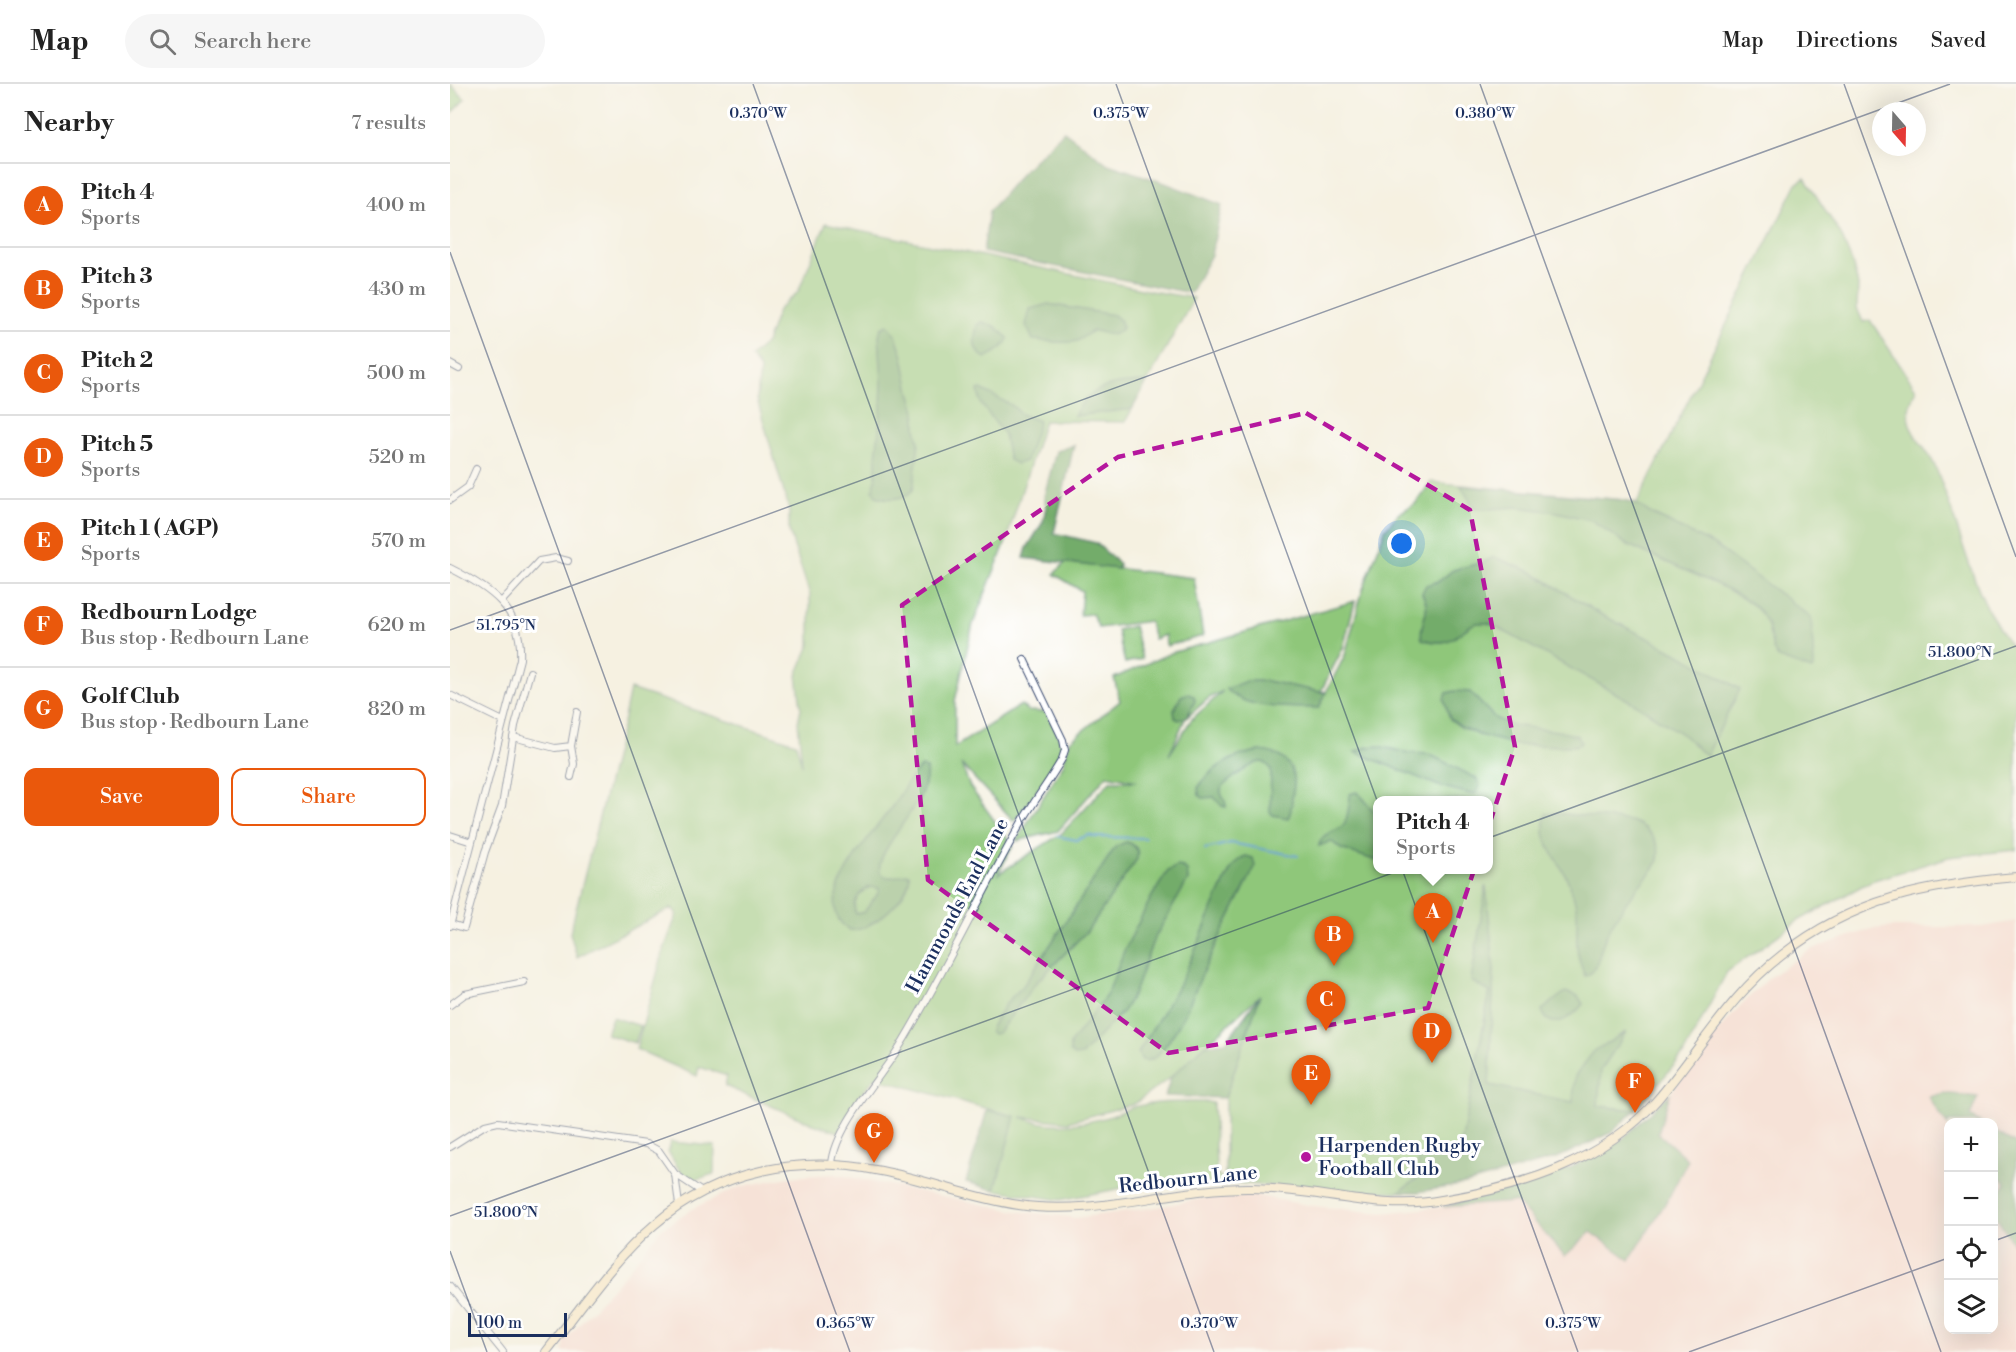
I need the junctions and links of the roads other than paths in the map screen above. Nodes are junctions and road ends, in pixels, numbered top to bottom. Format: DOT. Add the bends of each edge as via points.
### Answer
graph roads {
  1 [pos="450,364"];
  2 [pos="459,369"];
  3 [pos="476,469"];
  4 [pos="450,500"];
  5 [pos="568,561"];
  6 [pos="450,568"];
  7 [pos="502,601"];
  8 [pos="1024,659"];
  9 [pos="530,672"];
  10 [pos="450,696"];
  11 [pos="577,712"];
  12 [pos="503,722"];
  13 [pos="515,726"];
  14 [pos="513,737"];
  15 [pos="571,746"];
  16 [pos="571,777"];
  17 [pos="450,835"];
  18 [pos="472,842"];
  19 [pos="2016,877"];
  20 [pos="450,925"];
  21 [pos="524,982"];
  22 [pos="450,1005"];
  23 [pos="450,1147"];
  24 [pos="832,1164"];
  25 [pos="675,1174"];
  26 [pos="702,1192"];
  27 [pos="679,1205"];
  28 [pos="450,1286"];
  29 [pos="502,1352"];
  30 [pos="546,1352"];
  1 -- 2 [label="street"];
  3 -- 4 [label="street" via="468,487"];
  5 -- 7 [label="street" via="538,561"];
  6 -- 7 [label="street"];
  7 -- 12 [label="street" via="521,643"];
  8 -- 24 [label="street, Hammonds End Lane" via="1063,740 1062,759 1019,826 900,1047 843,1132"];
  9 -- 13 [label="street"];
  10 -- 12 [label="street"];
  11 -- 15 [label="street"];
  12 -- 13 [label="street"];
  12 -- 18 [label="street"];
  13 -- 14 [label="street"];
  14 -- 15 [label="street" via="555,748"];
  14 -- 20 [label="street" via="502,806 464,928"];
  15 -- 16 [label="street"];
  17 -- 18 [label="street"];
  18 -- 20 [label="street"];
  19 -- 24 [label="main road, Redbourn Lane" via="1914,891 1866,906 1828,924 1784,953 1753,980 1658,1099 1619,1136 1568,1165 1490,1190 1436,1202 1399,1203 1235,1188 1050,1208 1020,1206 882,1171"];
  21 -- 22 [label="street" via="465,994"];
  23 -- 25 [label="street" via="479,1128 498,1122 646,1144 658,1150"];
  24 -- 26 [label="main road, Redbourn Lane" via="779,1167 744,1175"];
  25 -- 26 [label="street"];
  25 -- 27 [label="street"];
  26 -- 27 [label="main road, Redbourn Lane"];
  27 -- 30 [label="main road, Redbourn Lane" via="633,1245"];
  28 -- 29 [label="street"];
}
